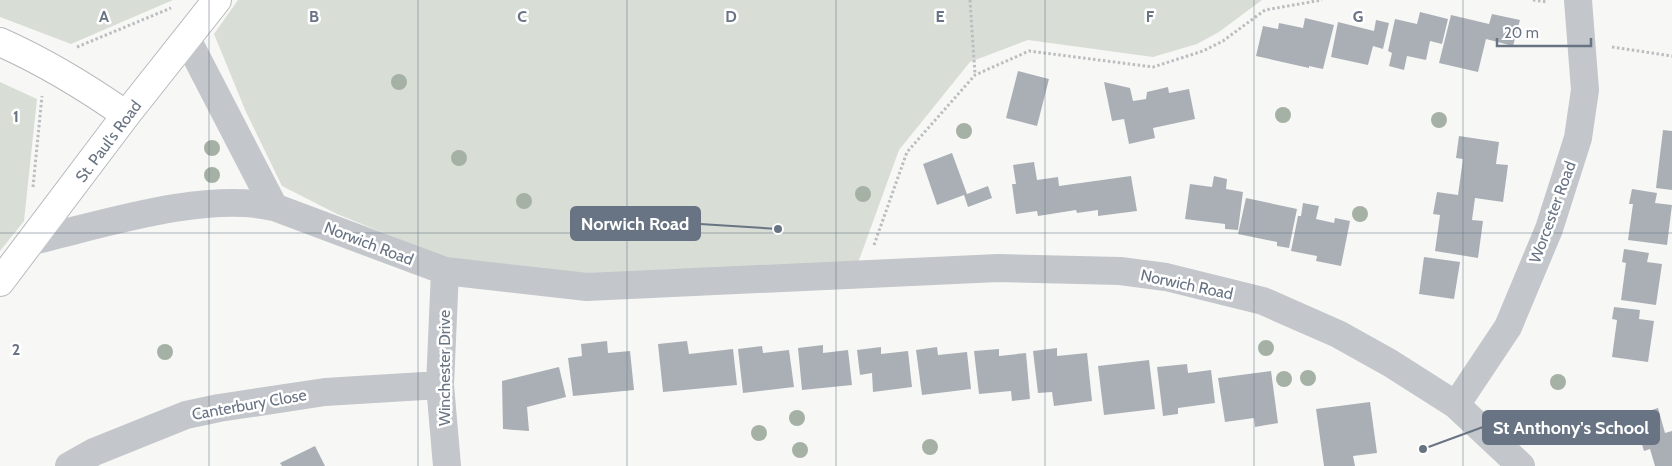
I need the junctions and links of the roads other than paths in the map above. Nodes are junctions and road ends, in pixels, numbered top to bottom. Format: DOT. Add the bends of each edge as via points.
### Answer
graph roads {
  1 [pos="217,0"];
  2 [pos="1578,0"];
  3 [pos="188,39"];
  4 [pos="0,42"];
  5 [pos="126,115"];
  6 [pos="274,207"];
  7 [pos="32,242"];
  8 [pos="445,271"];
  9 [pos="0,282"];
  10 [pos="440,385"];
  11 [pos="1456,405"];
  12 [pos="69,466"];
  13 [pos="447,466"];
  14 [pos="1521,466"];
  1 -- 3 [label="main road, St. Paul's Road"];
  2 -- 11 [label="street, Worcester Road" via="1585,90 1578,138 1549,228 1508,327"];
  3 -- 5 [label="main road, St. Paul's Road"];
  3 -- 6 [label="street"];
  4 -- 5 [label="main road" via="84,86"];
  5 -- 7 [label="main road, St. Paul's Road"];
  6 -- 7 [label="street, Norwich Road" via="223,202 146,214"];
  6 -- 8 [label="street, Norwich Road"];
  7 -- 9 [label="main road, St. Paul's Road"];
  8 -- 10 [label="street, Winchester Drive"];
  8 -- 11 [label="street, Norwich Road" via="587,287 998,268 1120,271 1205,286 1263,301 1338,334"];
  10 -- 12 [label="street, Canterbury Close" via="325,392 186,415 94,452"];
  10 -- 13 [label="street, Winchester Drive"];
  11 -- 14 [label="street, Norwich Road"];
}
